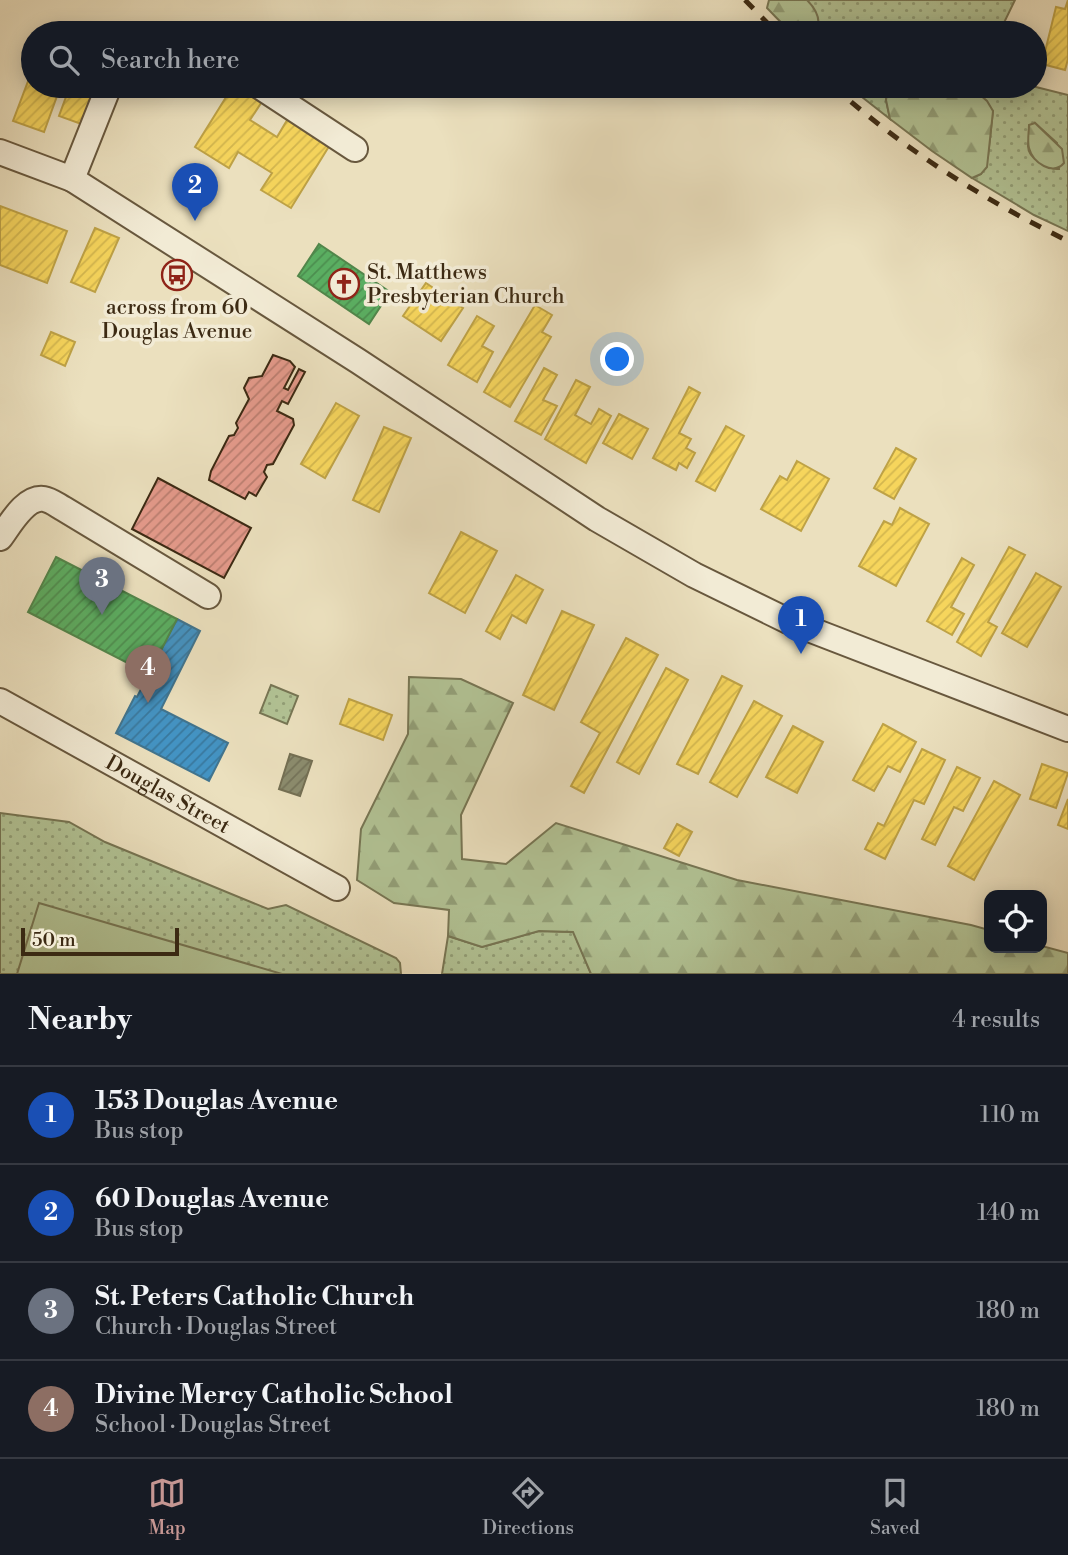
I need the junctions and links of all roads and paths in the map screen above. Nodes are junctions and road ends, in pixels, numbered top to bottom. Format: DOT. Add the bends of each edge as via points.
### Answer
graph roads {
  1 [pos="104,98"];
  2 [pos="278,98"];
  3 [pos="355,149"];
  4 [pos="0,152"];
  5 [pos="72,179"];
  6 [pos="0,538"];
  7 [pos="208,596"];
  8 [pos="0,701"];
  9 [pos="1068,729"];
  10 [pos="337,888"];
  1 -- 5 [label="street"];
  2 -- 3 [label="street"];
  4 -- 5 [label="street"];
  5 -- 9 [label="street" via="597,519 694,575 788,621"];
  6 -- 7 [label="street" via="23,508 44,499"];
  8 -- 10 [label="street, Douglas Street"];
}
